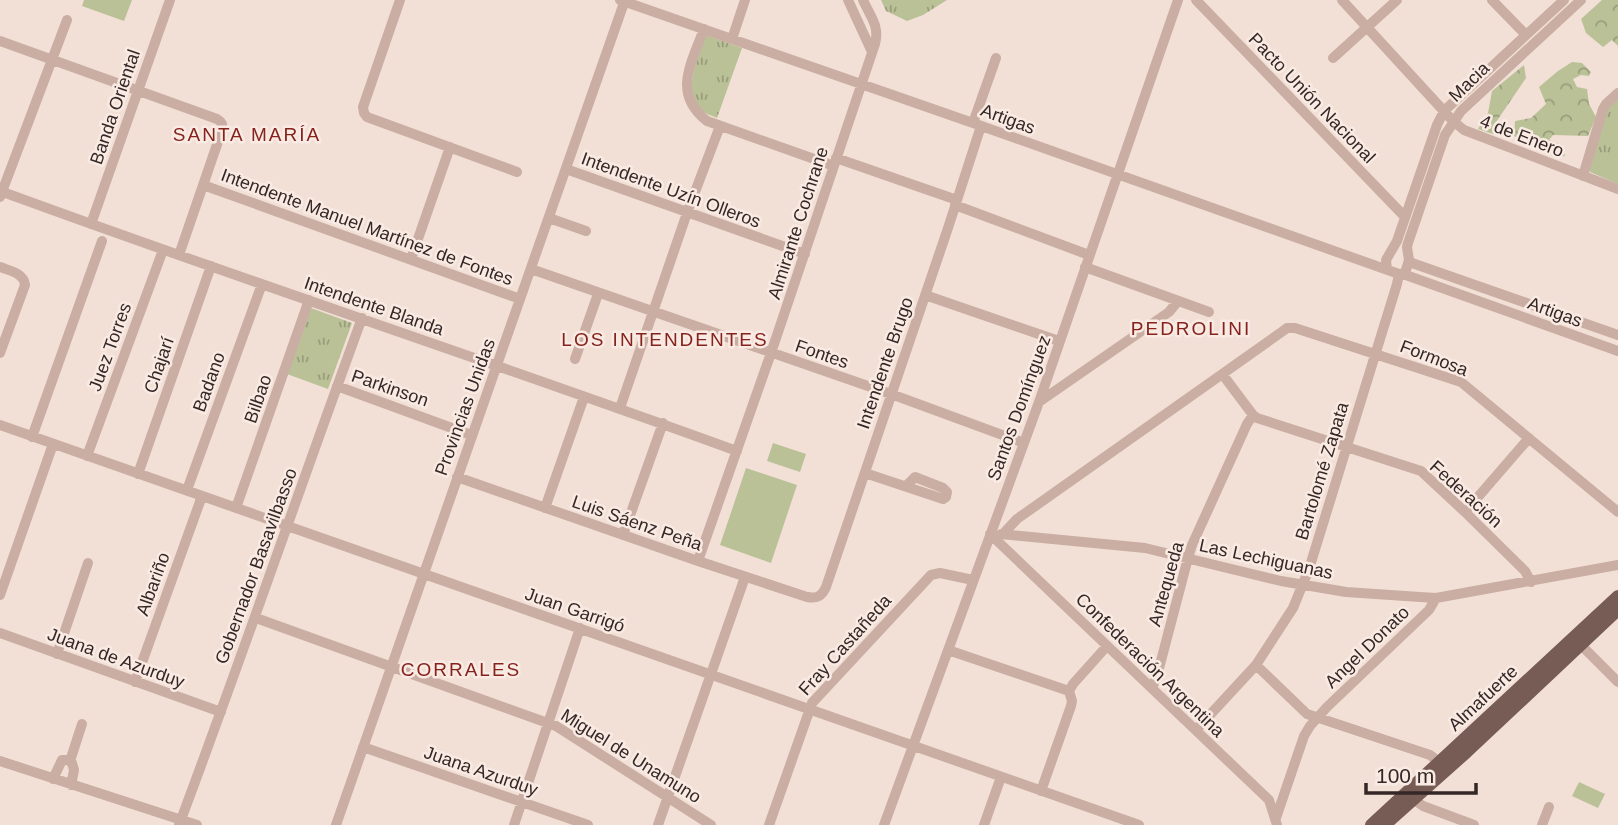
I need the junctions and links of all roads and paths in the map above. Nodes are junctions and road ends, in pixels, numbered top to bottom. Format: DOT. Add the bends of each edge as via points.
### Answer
graph roads {
  1 [pos="170,0"];
  2 [pos="401,0"];
  3 [pos="745,0"];
  4 [pos="848,0"];
  5 [pos="863,0"];
  6 [pos="1178,0"];
  7 [pos="1195,0"];
  8 [pos="1342,0"];
  9 [pos="1397,0"];
  10 [pos="1492,0"];
  11 [pos="1564,0"];
  12 [pos="1581,0"];
  13 [pos="622,1"];
  14 [pos="67,20"];
  15 [pos="1368,27"];
  16 [pos="704,29"];
  17 [pos="1526,36"];
  18 [pos="732,39"];
  19 [pos="0,41"];
  20 [pos="872,52"];
  21 [pos="996,58"];
  22 [pos="1333,58"];
  23 [pos="51,60"];
  24 [pos="862,84"];
  25 [pos="137,91"];
  26 [pos="1618,93"];
  27 [pos="1444,111"];
  28 [pos="1453,121"];
  29 [pos="977,125"];
  30 [pos="720,126"];
  31 [pos="450,147"];
  32 [pos="835,162"];
  33 [pos="566,169"];
  34 [pos="517,172"];
  35 [pos="1117,175"];
  36 [pos="1583,176"];
  37 [pos="203,185"];
  38 [pos="1618,189"];
  39 [pos="1,193"];
  40 [pos="956,202"];
  41 [pos="687,213"];
  42 [pos="1405,217"];
  43 [pos="549,218"];
  44 [pos="91,224"];
  45 [pos="586,231"];
  46 [pos="102,241"];
  47 [pos="1392,248"];
  48 [pos="163,250"];
  49 [pos="805,254"];
  50 [pos="179,255"];
  51 [pos="1089,255"];
  52 [pos="1409,257"];
  53 [pos="411,259"];
  54 [pos="211,266"];
  55 [pos="0,267"];
  56 [pos="1085,267"];
  57 [pos="531,269"];
  58 [pos="1387,270"];
  59 [pos="1401,274"];
  60 [pos="262,284"];
  61 [pos="598,294"];
  62 [pos="925,295"];
  63 [pos="520,299"];
  64 [pos="309,300"];
  65 [pos="1178,301"];
  66 [pos="653,311"];
  67 [pos="1209,312"];
  68 [pos="362,318"];
  69 [pos="1618,335"];
  70 [pos="1059,341"];
  71 [pos="1618,351"];
  72 [pos="0,353"];
  73 [pos="771,353"];
  74 [pos="1375,354"];
  75 [pos="575,359"];
  76 [pos="497,365"];
  77 [pos="1223,374"];
  78 [pos="337,386"];
  79 [pos="891,394"];
  80 [pos="584,397"];
  81 [pos="1039,402"];
  82 [pos="620,408"];
  83 [pos="1253,415"];
  84 [pos="663,424"];
  85 [pos="0,425"];
  86 [pos="471,435"];
  87 [pos="32,437"];
  88 [pos="1529,438"];
  89 [pos="1024,443"];
  90 [pos="53,444"];
  91 [pos="1345,448"];
  92 [pos="737,451"];
  93 [pos="87,456"];
  94 [pos="865,472"];
  95 [pos="138,474"];
  96 [pos="457,477"];
  97 [pos="906,486"];
  98 [pos="187,490"];
  99 [pos="202,496"];
  100 [pos="236,508"];
  101 [pos="545,508"];
  102 [pos="1465,512"];
  103 [pos="1618,512"];
  104 [pos="287,527"];
  105 [pos="990,534"];
  106 [pos="1003,534"];
  107 [pos="623,535"];
  108 [pos="1188,558"];
  109 [pos="698,561"];
  110 [pos="88,563"];
  111 [pos="1618,565"];
  112 [pos="422,574"];
  113 [pos="745,577"];
  114 [pos="973,580"];
  115 [pos="1531,582"];
  116 [pos="1303,586"];
  117 [pos="0,595"];
  118 [pos="1618,596"];
  119 [pos="807,597"];
  120 [pos="1436,598"];
  121 [pos="1618,610"];
  122 [pos="256,618"];
  123 [pos="580,628"];
  124 [pos="0,633"];
  125 [pos="1581,645"];
  126 [pos="1107,646"];
  127 [pos="948,650"];
  128 [pos="57,654"];
  129 [pos="1256,665"];
  130 [pos="391,668"];
  131 [pos="710,674"];
  132 [pos="135,682"];
  133 [pos="1618,682"];
  134 [pos="1152,688"];
  135 [pos="1069,691"];
  136 [pos="808,709"];
  137 [pos="221,712"];
  138 [pos="1317,718"];
  139 [pos="548,723"];
  140 [pos="82,724"];
  141 [pos="1196,730"];
  142 [pos="912,746"];
  143 [pos="363,747"];
  144 [pos="0,761"];
  145 [pos="70,761"];
  146 [pos="1439,762"];
  147 [pos="1001,777"];
  148 [pos="53,779"];
  149 [pos="71,785"];
  150 [pos="1041,791"];
  151 [pos="668,796"];
  152 [pos="1413,799"];
  153 [pos="522,802"];
  154 [pos="1549,807"];
  155 [pos="1276,821"];
  156 [pos="180,822"];
  157 [pos="197,825"];
  158 [pos="336,825"];
  159 [pos="514,825"];
  160 [pos="588,825"];
  161 [pos="658,825"];
  162 [pos="711,825"];
  163 [pos="769,825"];
  164 [pos="884,825"];
  165 [pos="984,825"];
  166 [pos="1139,825"];
  167 [pos="1371,825"];
  168 [pos="1385,825"];
  169 [pos="1474,825"];
  170 [pos="1542,825"];
  1 -- 25 [label="street, Banda Oriental"];
  2 -- 31 [label="street" via="363,113"];
  3 -- 18 [label="street"];
  4 -- 20 [label="street"];
  5 -- 20 [label="street, Almirante Cochrane" via="877,32"];
  6 -- 35 [label="street, Santos Domínguez"];
  7 -- 42 [label="street, Pacto Unión Nacional"];
  8 -- 15 [label="street, 4 de Enero"];
  9 -- 15 [label="street"];
  10 -- 17 [label="street"];
  11 -- 17 [label="street, Macia"];
  12 -- 28 [label="street, Macia"];
  13 -- 16 [label="street, Artigas"];
  13 -- 33 [label="street, Provincias Unidas"];
  14 -- 23 [label="street"];
  15 -- 22 [label="street"];
  15 -- 27 [label="street, 4 de Enero"];
  16 -- 18 [label="street, Artigas"];
  16 -- 30 [label="street" via="687,75 687,92 695,110"];
  17 -- 27 [label="street, Macia"];
  18 -- 24 [label="street, Artigas"];
  19 -- 23 [label="street"];
  20 -- 24 [label="street, Almirante Cochrane"];
  21 -- 29 [label="street, Intendente Brugo"];
  23 -- 25 [label="street"];
  23 -- 39 [label="street"];
  24 -- 29 [label="street, Artigas"];
  24 -- 32 [label="street, Almirante Cochrane"];
  25 -- 37 [label="street" via="223,125"];
  25 -- 44 [label="street, Banda Oriental"];
  26 -- 36 [label="street" via="1603,108"];
  27 -- 28 [label="street, 4 de Enero"];
  27 -- 42 [label="street, Macia"];
  28 -- 36 [label="street, 4 de Enero" via="1464,130"];
  28 -- 52 [label="street, Macia" via="1412,231"];
  29 -- 35 [label="street, Artigas"];
  29 -- 40 [label="street, Intendente Brugo"];
  30 -- 32 [label="street"];
  30 -- 41 [label="street"];
  31 -- 34 [label="street"];
  31 -- 53 [label="street"];
  32 -- 40 [label="street"];
  32 -- 49 [label="street, Almirante Cochrane"];
  33 -- 41 [label="street, Intendente Uzín Olleros"];
  33 -- 43 [label="street, Provincias Unidas"];
  35 -- 51 [label="street, Santos Domínguez"];
  35 -- 58 [label="street, Artigas"];
  36 -- 38 [label="street, 4 de Enero"];
  37 -- 50 [label="street"];
  37 -- 53 [label="street, Intendente Manuel Martínez de Fontes"];
  39 -- 44 [label="street, Intendente Blanda"];
  40 -- 51 [label="street"];
  40 -- 62 [label="street, Intendente Brugo"];
  41 -- 49 [label="street, Intendente Uzín Olleros"];
  41 -- 66 [label="street"];
  42 -- 47 [label="street, Macia"];
  43 -- 45 [label="street"];
  43 -- 57 [label="street, Provincias Unidas"];
  44 -- 48 [label="street, Intendente Blanda"];
  46 -- 87 [label="street"];
  47 -- 52 [label="street"];
  47 -- 58 [label="street"];
  48 -- 50 [label="street, Intendente Blanda"];
  48 -- 93 [label="street, Juez Torres"];
  49 -- 73 [label="street, Almirante Cochrane"];
  50 -- 54 [label="street, Intendente Blanda"];
  51 -- 56 [label="street, Santos Domínguez"];
  52 -- 59 [label="street"];
  52 -- 69 [label="street, Artigas" via="1412,262"];
  53 -- 63 [label="street, Intendente Manuel Martínez de Fontes"];
  54 -- 60 [label="street, Intendente Blanda"];
  54 -- 95 [label="street, Chajarí"];
  55 -- 72 [label="street" via="25,281"];
  56 -- 65 [label="street"];
  56 -- 70 [label="street, Santos Domínguez"];
  57 -- 61 [label="street, Fontes"];
  57 -- 63 [label="street, Provincias Unidas"];
  58 -- 59 [label="street"];
  59 -- 71 [label="street, Artigas"];
  59 -- 74 [label="street, Bartolomé Zapata"];
  60 -- 64 [label="street, Intendente Blanda"];
  60 -- 98 [label="street, Badano"];
  61 -- 66 [label="street, Fontes"];
  61 -- 75 [label="street"];
  62 -- 70 [label="street"];
  62 -- 79 [label="street, Intendente Brugo"];
  63 -- 76 [label="street, Provincias Unidas"];
  64 -- 68 [label="street, Intendente Blanda"];
  64 -- 100 [label="street, Bilbao"];
  65 -- 67 [label="street"];
  65 -- 81 [label="street" via="1169,312"];
  66 -- 73 [label="street, Fontes"];
  66 -- 82 [label="street"];
  68 -- 76 [label="street, Intendente Blanda"];
  68 -- 78 [label="street, Gobernador Basavilbasso"];
  70 -- 81 [label="street, Santos Domínguez"];
  73 -- 79 [label="street, Fontes"];
  73 -- 92 [label="street, Almirante Cochrane"];
  74 -- 77 [label="street, Formosa" via="1287,328"];
  74 -- 88 [label="street, Formosa" via="1461,382"];
  74 -- 91 [label="street, Bartolomé Zapata"];
  76 -- 80 [label="street, Intendente Blanda"];
  76 -- 86 [label="street, Provincias Unidas"];
  77 -- 83 [label="street"];
  77 -- 106 [label="street" via="1017,519"];
  78 -- 86 [label="street, Parkinson"];
  78 -- 104 [label="street, Gobernador Basavilbasso"];
  79 -- 89 [label="street, Fontes"];
  79 -- 94 [label="street, Intendente Brugo"];
  80 -- 82 [label="street, Intendente Blanda"];
  80 -- 101 [label="street"];
  81 -- 89 [label="street, Santos Domínguez"];
  82 -- 84 [label="street, Intendente Blanda"];
  83 -- 91 [label="street, Federación"];
  83 -- 108 [label="street, Antequeda"];
  84 -- 92 [label="street, Intendente Blanda"];
  84 -- 107 [label="street"];
  85 -- 87 [label="street, Juan Garrigó"];
  86 -- 96 [label="street, Provincias Unidas"];
  87 -- 90 [label="street, Juan Garrigó"];
  88 -- 102 [label="street"];
  88 -- 103 [label="street, Formosa"];
  89 -- 105 [label="street, Santos Domínguez"];
  90 -- 93 [label="street, Juan Garrigó"];
  90 -- 117 [label="street"];
  91 -- 102 [label="street, Federación" via="1421,471"];
  91 -- 116 [label="street, Bartolomé Zapata"];
  92 -- 109 [label="street, Almirante Cochrane"];
  93 -- 95 [label="street, Juan Garrigó"];
  94 -- 97 [label="street"];
  94 -- 119 [label="street, Intendente Brugo" via="823,594"];
  95 -- 98 [label="street, Juan Garrigó"];
  96 -- 101 [label="street, Luis Sáenz Peña"];
  96 -- 112 [label="street, Provincias Unidas"];
  98 -- 99 [label="street, Juan Garrigó"];
  99 -- 100 [label="street, Juan Garrigó"];
  99 -- 132 [label="street, Albariño"];
  100 -- 104 [label="street, Juan Garrigó"];
  101 -- 107 [label="street, Luis Sáenz Peña"];
  102 -- 115 [label="street, Federación" via="1525,570"];
  104 -- 112 [label="street, Juan Garrigó"];
  104 -- 122 [label="street, Gobernador Basavilbasso"];
  105 -- 106 [label="street, Las Lechiguanas"];
  105 -- 114 [label="street, Santos Domínguez"];
  105 -- 126 [label="street, Confederación Argentina"];
  106 -- 108 [label="street, Las Lechiguanas" via="1145,548"];
  107 -- 109 [label="street, Luis Sáenz Peña"];
  108 -- 116 [label="street, Las Lechiguanas"];
  108 -- 134 [label="street, Antequeda"];
  109 -- 113 [label="street, Luis Sáenz Peña"];
  110 -- 128 [label="street"];
  111 -- 115 [label="street, Las Lechiguanas"];
  112 -- 123 [label="street, Juan Garrigó"];
  112 -- 130 [label="street, Provincias Unidas"];
  113 -- 119 [label="street, Luis Sáenz Peña"];
  113 -- 131 [label="street"];
  114 -- 127 [label="street, Santos Domínguez"];
  114 -- 136 [label="street, Fray Castañeda" via="931,575"];
  115 -- 120 [label="street, Las Lechiguanas"];
  116 -- 120 [label="street, Las Lechiguanas"];
  116 -- 129 [label="street, Bartolomé Zapata"];
  118 -- 146 [label="main road, Almafuerte"];
  120 -- 138 [label="street, Angel Donato"];
  121 -- 125 [label="main road, Almafuerte"];
  122 -- 130 [label="street, Miguel de Unamuno"];
  122 -- 137 [label="street, Gobernador Basavilbasso"];
  123 -- 131 [label="street, Juan Garrigó"];
  123 -- 139 [label="street"];
  124 -- 128 [label="street, Juana de Azurduy"];
  125 -- 133 [label="street"];
  125 -- 152 [label="main road, Almafuerte"];
  126 -- 134 [label="street, Confederación Argentina"];
  126 -- 135 [label="street"];
  127 -- 135 [label="street"];
  127 -- 142 [label="street, Santos Domínguez"];
  128 -- 132 [label="street, Juana de Azurduy"];
  129 -- 138 [label="street" via="1302,711"];
  129 -- 141 [label="street, Bartolomé Zapata"];
  130 -- 139 [label="street, Miguel de Unamuno"];
  130 -- 143 [label="street, Provincias Unidas"];
  131 -- 136 [label="street, Juan Garrigó"];
  131 -- 151 [label="street"];
  132 -- 137 [label="street, Juana de Azurduy"];
  134 -- 141 [label="street, Confederación Argentina"];
  135 -- 150 [label="street" via="1071,706"];
  136 -- 142 [label="street, Juan Garrigó"];
  136 -- 163 [label="street, Fray Castañeda"];
  137 -- 156 [label="street, Gobernador Basavilbasso"];
  138 -- 146 [label="street" via="1430,755"];
  138 -- 155 [label="street, Angel Donato" via="1304,736"];
  139 -- 151 [label="street, Miguel de Unamuno"];
  139 -- 153 [label="street"];
  140 -- 145 [label="street"];
  141 -- 155 [label="street, Confederación Argentina" via="1269,800"];
  142 -- 147 [label="street, Juan Garrigó"];
  142 -- 164 [label="street, Santos Domínguez"];
  143 -- 153 [label="street, Juana Azurduy"];
  143 -- 158 [label="street, Provincias Unidas"];
  144 -- 148 [label="street"];
  145 -- 148 [label="street" via="62,760"];
  145 -- 149 [label="street" via="74,770"];
  146 -- 167 [label="main road, Almafuerte"];
  147 -- 150 [label="street, Juan Garrigó"];
  147 -- 165 [label="street"];
  148 -- 149 [label="street"];
  149 -- 156 [label="street"];
  150 -- 166 [label="street, Juan Garrigó"];
  151 -- 161 [label="street"];
  151 -- 162 [label="street, Miguel de Unamuno"];
  152 -- 168 [label="main road, Almafuerte"];
  152 -- 169 [label="street"];
  153 -- 159 [label="street"];
  153 -- 160 [label="street, Juana Azurduy"];
  154 -- 170 [label="street"];
  156 -- 157 [label="street"];
}
